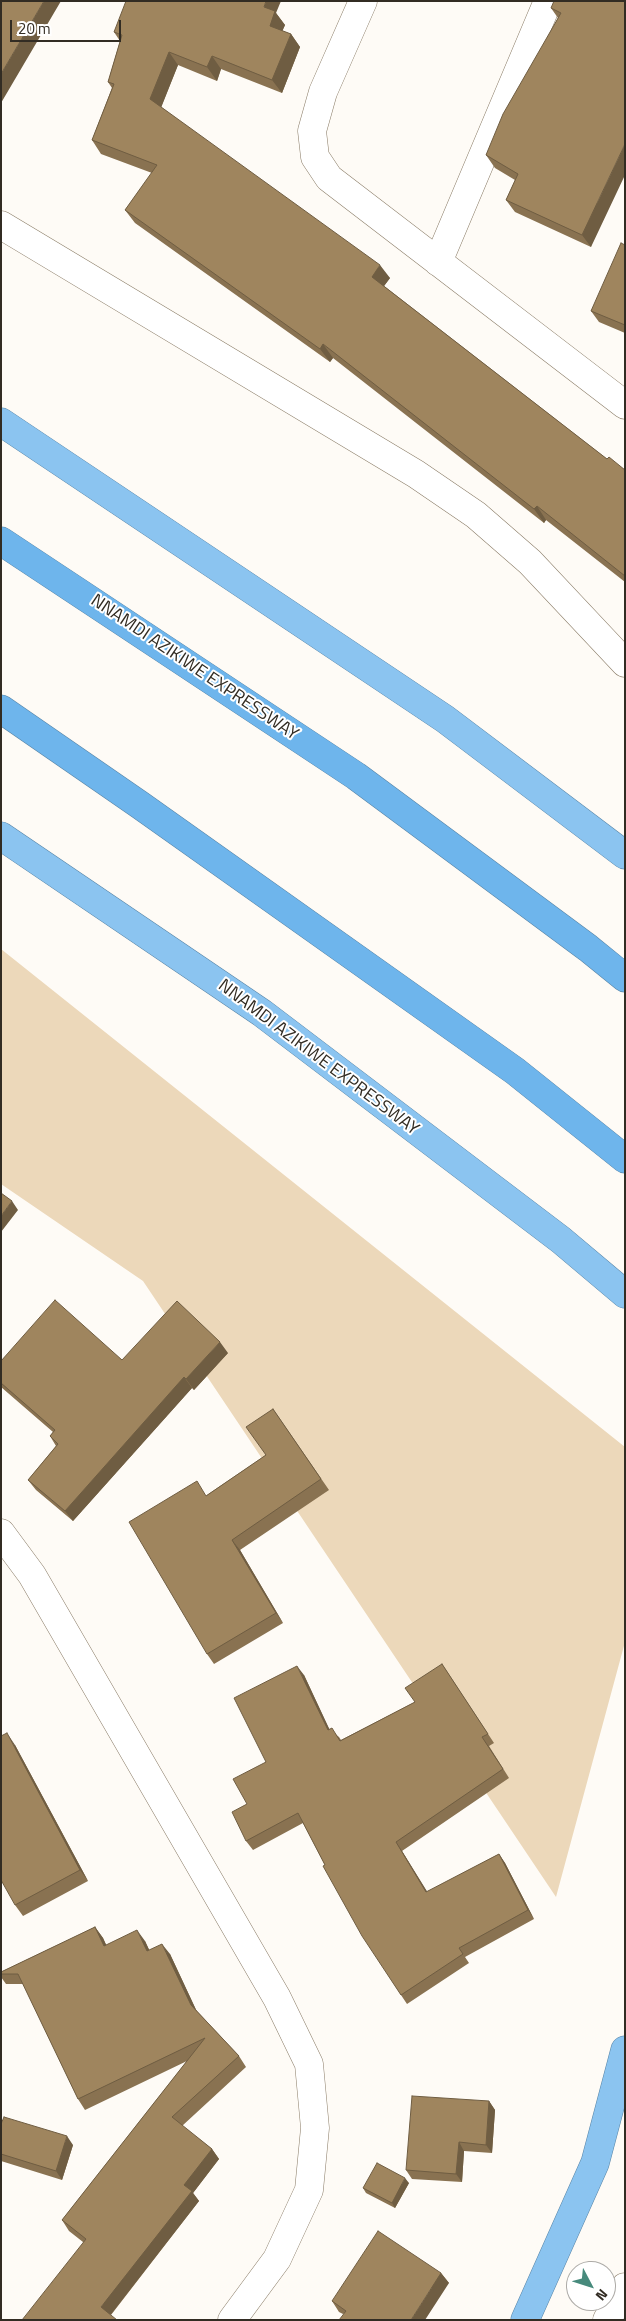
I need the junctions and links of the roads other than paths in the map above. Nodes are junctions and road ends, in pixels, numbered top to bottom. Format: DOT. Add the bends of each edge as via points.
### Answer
graph roads {
  1 [pos="364,1"];
  2 [pos="548,1"];
  3 [pos="1,225"];
  4 [pos="438,262"];
  5 [pos="625,405"];
  6 [pos="1,422"];
  7 [pos="1,541"];
  8 [pos="625,663"];
  9 [pos="1,709"];
  10 [pos="1,836"];
  11 [pos="625,855"];
  12 [pos="625,978"];
  13 [pos="625,1159"];
  14 [pos="603,1276"];
  15 [pos="625,1294"];
  16 [pos="625,1310"];
  17 [pos="1,1533"];
  18 [pos="625,2050"];
  19 [pos="625,2287"];
  20 [pos="232,2320"];
  21 [pos="526,2320"];
  22 [pos="607,2320"];
  1 -- 4 [label="street" via="323,92 312,131 314,157 328,178"];
  2 -- 4 [label="street"];
  3 -- 8 [label="street" via="407,469 476,515 530,562"];
  4 -- 5 [label="street"];
  6 -- 11 [label="highway" via="445,719"];
  7 -- 12 [label="highway, NNAMDI AZIKIWE EXPRESSWAY" via="356,776"];
  9 -- 13 [label="highway" via="515,1071"];
  10 -- 14 [label="highway, NNAMDI AZIKIWE EXPRESSWAY" via="262,1013 561,1240"];
  14 -- 15 [label="highway, NNAMDI AZIKIWE EXPRESSWAY"];
  14 -- 16 [label="highway"];
  17 -- 20 [label="street" via="32,1575 277,1998 309,2064 315,2128 309,2190 277,2259"];
  18 -- 21 [label="highway" via="595,2163"];
  19 -- 22 [label="street"];
}
